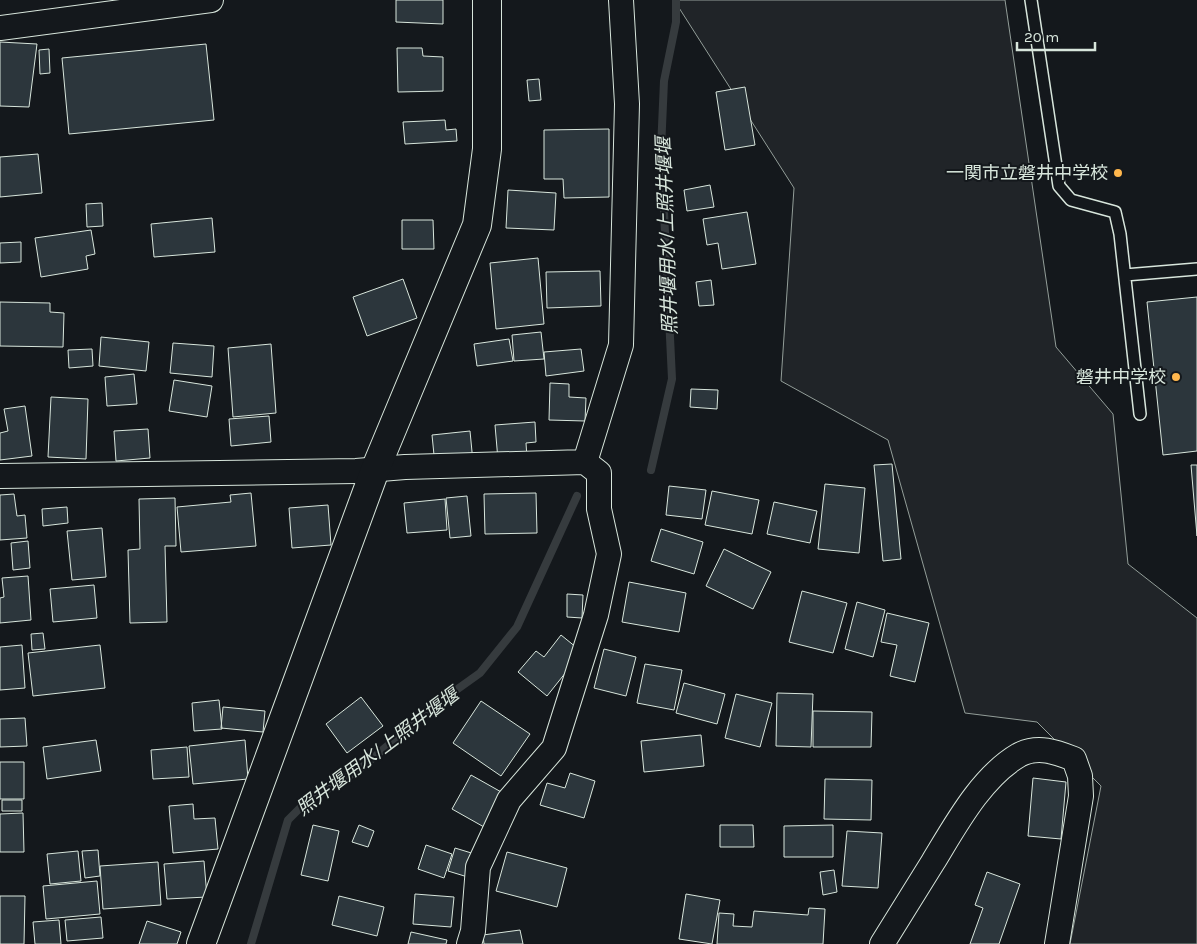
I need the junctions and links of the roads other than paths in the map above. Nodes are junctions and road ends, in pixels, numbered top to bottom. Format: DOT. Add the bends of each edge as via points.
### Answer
graph roads {
  1 [pos="211,0"];
  2 [pos="487,0"];
  3 [pos="621,0"];
  4 [pos="1031,0"];
  5 [pos="174,2"];
  6 [pos="0,28"];
  7 [pos="1197,269"];
  8 [pos="1125,275"];
  9 [pos="1140,414"];
  10 [pos="586,462"];
  11 [pos="376,470"];
  12 [pos="0,476"];
  13 [pos="201,944"];
  14 [pos="469,944"];
  15 [pos="882,944"];
  16 [pos="1057,944"];
  1 -- 5 [label="street"];
  2 -- 11 [label="street" via="487,149 477,225"];
  3 -- 10 [label="street" via="627,104 622,345"];
  4 -- 8 [label="lane" via="1059,186 1071,200 1115,212"];
  5 -- 6 [label="street"];
  7 -- 8 [label="lane"];
  8 -- 9 [label="lane"];
  10 -- 11 [label="street"];
  10 -- 14 [label="street" via="599,473 599,509 609,554 596,614 554,748 509,800 478,867"];
  11 -- 12 [label="street"];
  11 -- 13 [label="street"];
  15 -- 16 [label="street" via="961,816 984,786 1020,755 1036,750 1053,750 1074,759 1080,776 1081,796"];
}
